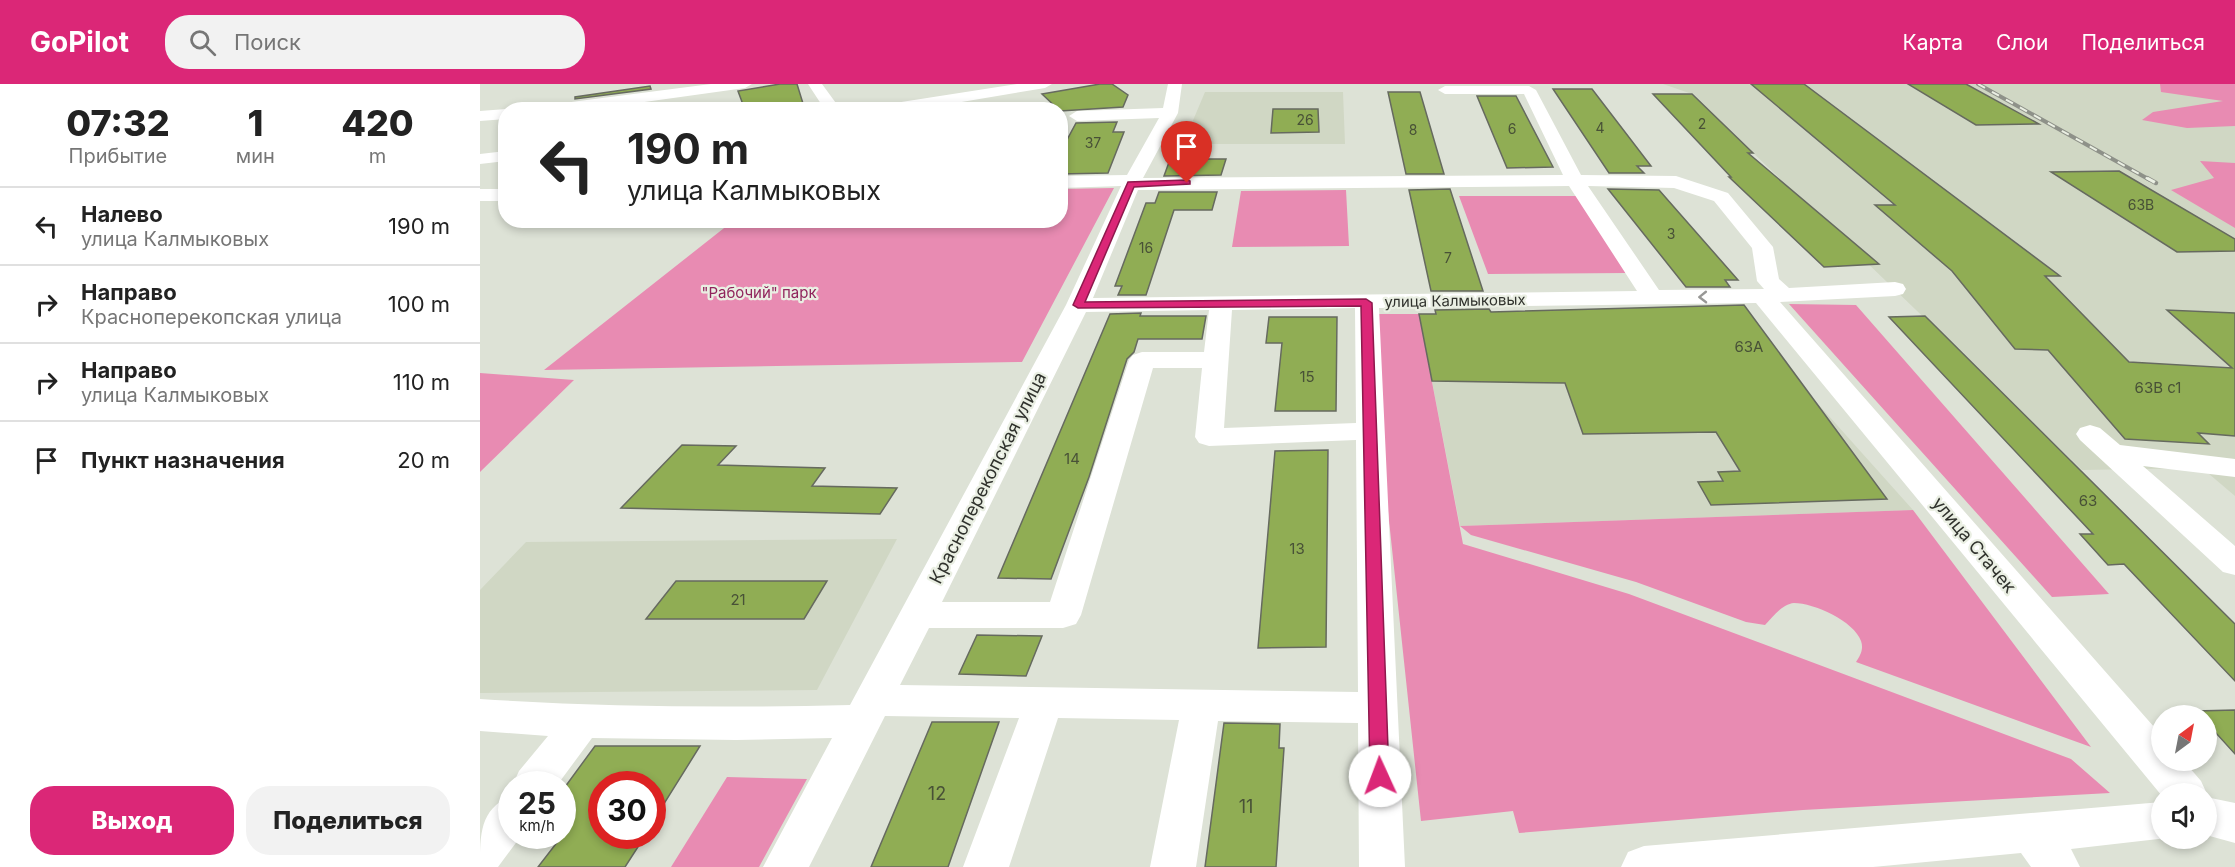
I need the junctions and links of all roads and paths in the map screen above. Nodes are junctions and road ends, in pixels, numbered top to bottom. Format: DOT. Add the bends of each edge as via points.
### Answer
graph roads {
  1 [pos="745,84"];
  2 [pos="815,84"];
  3 [pos="1045,84"];
  4 [pos="1175,84"];
  5 [pos="1445,90"];
  6 [pos="549,93"];
  7 [pos="541,102"];
  8 [pos="609,102"];
  9 [pos="828,102"];
  10 [pos="932,102"];
  11 [pos="1170,113"];
  12 [pos="498,115"];
  13 [pos="480,116"];
  14 [pos="1077,116"];
  15 [pos="1575,180"];
  16 [pos="1068,182"];
  17 [pos="1133,182"];
  18 [pos="480,195"];
  19 [pos="498,195"];
  20 [pos="1895,289"];
  21 [pos="1773,296"];
  22 [pos="1653,298"];
  23 [pos="1366,303"];
  24 [pos="1221,304"];
  25 [pos="1078,305"];
  26 [pos="1216,360"];
  27 [pos="1370,431"];
  28 [pos="2235,468"];
  29 [pos="2235,564"];
  30 [pos="917,615"];
  31 [pos="1044,703"];
  32 [pos="1201,705"];
  33 [pos="1378,708"];
  34 [pos="867,711"];
  35 [pos="480,715"];
  36 [pos="582,722"];
  37 [pos="544,771"];
  38 [pos="2177,783"];
  39 [pos="2217,819"];
  40 [pos="2151,822"];
  41 [pos="2235,823"];
  42 [pos="498,832"];
  43 [pos="2032,832"];
  44 [pos="480,855"];
  45 [pos="786,867"];
  46 [pos="986,867"];
  47 [pos="1173,867"];
  48 [pos="1382,867"];
  49 [pos="1644,867"];
  50 [pos="2057,867"];
  1 -- 8 [label="street"];
  2 -- 9 [label="street"];
  3 -- 10 [label="street"];
  4 -- 11 [label="street, Красноперекопская улица"];
  5 -- 15 [label="street" via="1529,90"];
  6 -- 7 [label="street"];
  11 -- 14 [label="street"];
  11 -- 17 [label="street, Красноперекопская улица"];
  12 -- 13 [label="street"];
  15 -- 17 [label="street"];
  15 -- 21 [label="street, улица Стачек" via="1676,182 1721,197 1762,247"];
  15 -- 22 [label="street"];
  16 -- 17 [label="street"];
  17 -- 25 [label="street, Красноперекопская улица"];
  18 -- 19 [label="street"];
  20 -- 21 [label="street, улица Калмыковых"];
  21 -- 22 [label="street, улица Калмыковых, one-way"];
  21 -- 38 [label="street, улица Стачек"];
  22 -- 23 [label="street, улица Калмыковых"];
  23 -- 24 [label="street, улица Калмыковых"];
  23 -- 27 [label="street"];
  24 -- 25 [label="street, улица Калмыковых"];
  24 -- 26 [label="street"];
  25 -- 30 [label="street, Красноперекопская улица"];
  26 -- 27 [label="street" via="1209,437"];
  26 -- 30 [label="street" via="1142,360 1063,615"];
  27 -- 33 [label="street"];
  28 -- 29 [label="street" via="2101,444"];
  30 -- 34 [label="street, Красноперекопская улица"];
  31 -- 32 [label="street"];
  31 -- 34 [label="street"];
  31 -- 46 [label="street"];
  32 -- 33 [label="street"];
  32 -- 47 [label="street"];
  33 -- 48 [label="street"];
  34 -- 36 [label="street" via="736,724"];
  34 -- 45 [label="street, Красноперекопская улица"];
  35 -- 36 [label="street"];
  36 -- 37 [label="street"];
  39 -- 41 [label="street"];
  40 -- 43 [label="street"];
  42 -- 44 [label="street"];
  43 -- 49 [label="street"];
  43 -- 50 [label="street"];
}
